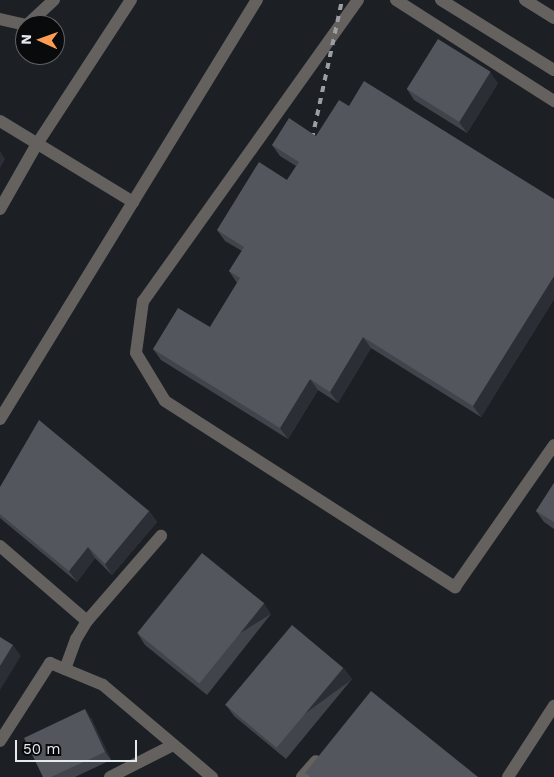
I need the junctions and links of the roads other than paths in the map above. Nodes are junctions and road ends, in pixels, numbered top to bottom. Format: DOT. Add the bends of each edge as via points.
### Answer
graph roads {
  1 [pos="54,0"];
  2 [pos="131,0"];
  3 [pos="257,0"];
  4 [pos="358,0"];
  5 [pos="396,0"];
  6 [pos="441,0"];
  7 [pos="525,0"];
  8 [pos="37,15"];
  9 [pos="554,18"];
  10 [pos="0,19"];
  11 [pos="15,22"];
  12 [pos="554,70"];
  13 [pos="554,101"];
  14 [pos="0,121"];
  15 [pos="37,144"];
  16 [pos="133,202"];
  17 [pos="0,208"];
  18 [pos="0,419"];
  19 [pos="554,445"];
  20 [pos="161,536"];
  21 [pos="0,546"];
  22 [pos="87,621"];
  23 [pos="65,669"];
  24 [pos="554,706"];
  25 [pos="0,741"];
  26 [pos="174,745"];
  27 [pos="323,752"];
  28 [pos="110,777"];
  29 [pos="212,777"];
  30 [pos="302,777"];
  31 [pos="508,777"];
  1 -- 8 [label="street"];
  2 -- 15 [label="street"];
  3 -- 16 [label="street"];
  4 -- 19 [label="street" via="143,301 136,353 165,401 455,587"];
  5 -- 13 [label="street"];
  6 -- 12 [label="street"];
  7 -- 9 [label="street"];
  10 -- 11 [label="street"];
  14 -- 15 [label="street"];
  15 -- 16 [label="street" via="76,164"];
  15 -- 17 [label="street"];
  16 -- 18 [label="street"];
  20 -- 22 [label="street"];
  21 -- 22 [label="street"];
  22 -- 23 [label="street" via="76,638"];
  23 -- 25 [label="street" via="50,663"];
  23 -- 26 [label="street" via="103,685"];
  24 -- 31 [label="street"];
  26 -- 28 [label="street"];
  26 -- 29 [label="street"];
  27 -- 30 [label="street"];
}
